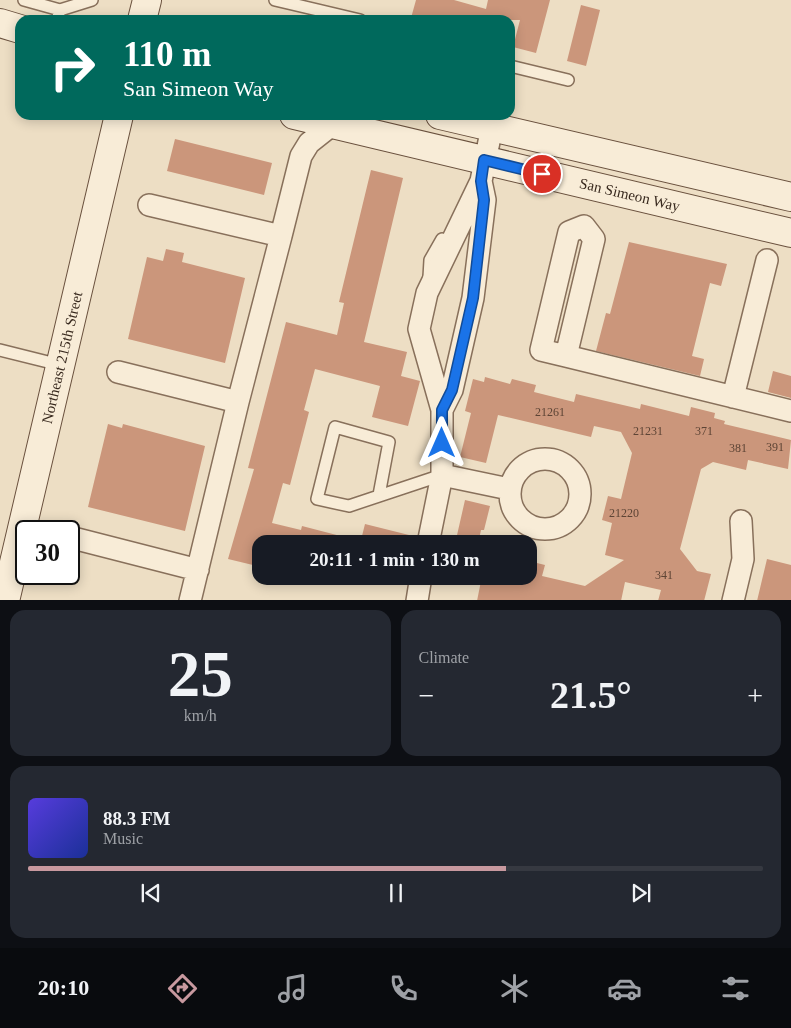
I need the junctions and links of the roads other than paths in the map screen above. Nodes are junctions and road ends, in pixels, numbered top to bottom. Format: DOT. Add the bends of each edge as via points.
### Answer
graph roads {
  1 [pos="24,0"];
  2 [pos="92,0"];
  3 [pos="147,0"];
  4 [pos="283,1"];
  5 [pos="58,15"];
  6 [pos="143,15"];
  7 [pos="340,15"];
  8 [pos="0,23"];
  9 [pos="15,27"];
  10 [pos="515,67"];
  11 [pos="568,80"];
  12 [pos="118,120"];
  13 [pos="316,120"];
  14 [pos="462,120"];
  15 [pos="333,124"];
  16 [pos="492,127"];
  17 [pos="479,179"];
  18 [pos="791,197"];
  19 [pos="149,206"];
  20 [pos="791,233"];
  21 [pos="281,236"];
  22 [pos="768,260"];
  23 [pos="0,350"];
  24 [pos="566,356"];
  25 [pos="60,365"];
  26 [pos="118,372"];
  27 [pos="733,397"];
  28 [pos="238,402"];
  29 [pos="442,410"];
  30 [pos="791,411"];
  31 [pos="442,475"];
  32 [pos="510,489"];
  33 [pos="379,495"];
  34 [pos="741,521"];
  35 [pos="430,535"];
  36 [pos="80,540"];
  37 [pos="198,570"];
  38 [pos="420,585"];
  39 [pos="5,600"];
  40 [pos="190,600"];
  41 [pos="416,600"];
  42 [pos="733,600"];
  1 -- 5 [label="lane"];
  2 -- 5 [label="lane"];
  3 -- 6 [label="street"];
  4 -- 7 [label="lane"];
  8 -- 9 [label="street"];
  10 -- 11 [label="lane"];
  12 -- 25 [label="street, Northeast 215th Street"];
  13 -- 15 [label="street, San Simeon Way"];
  14 -- 16 [label="street"];
  15 -- 17 [label="street, San Simeon Way"];
  15 -- 21 [label="street" via="305,150"];
  16 -- 17 [label="street"];
  16 -- 18 [label="street"];
  17 -- 20 [label="street, San Simeon Way"];
  17 -- 29 [label="street" via="484,200 473,298 452,390"];
  17 -- 29 [label="street" via="468,210 427,293 419,329"];
  19 -- 21 [label="street"];
  21 -- 28 [label="street"];
  22 -- 27 [label="street"];
  23 -- 25 [label="lane"];
  24 -- 24 [label="street" via="541,350 569,232 584,226 594,239"];
  24 -- 27 [label="street"];
  25 -- 39 [label="street, Northeast 215th Street"];
  26 -- 28 [label="street"];
  27 -- 30 [label="street"];
  28 -- 37 [label="street"];
  29 -- 31 [label="street"];
  31 -- 32 [label="street"];
  31 -- 33 [label="lane"];
  31 -- 35 [label="street"];
  33 -- 33 [label="lane" via="389,442 335,427 317,499 349,506"];
  34 -- 42 [label="street" via="743,559"];
  36 -- 37 [label="street"];
  37 -- 40 [label="street"];
  38 -- 41 [label="street"];
}
